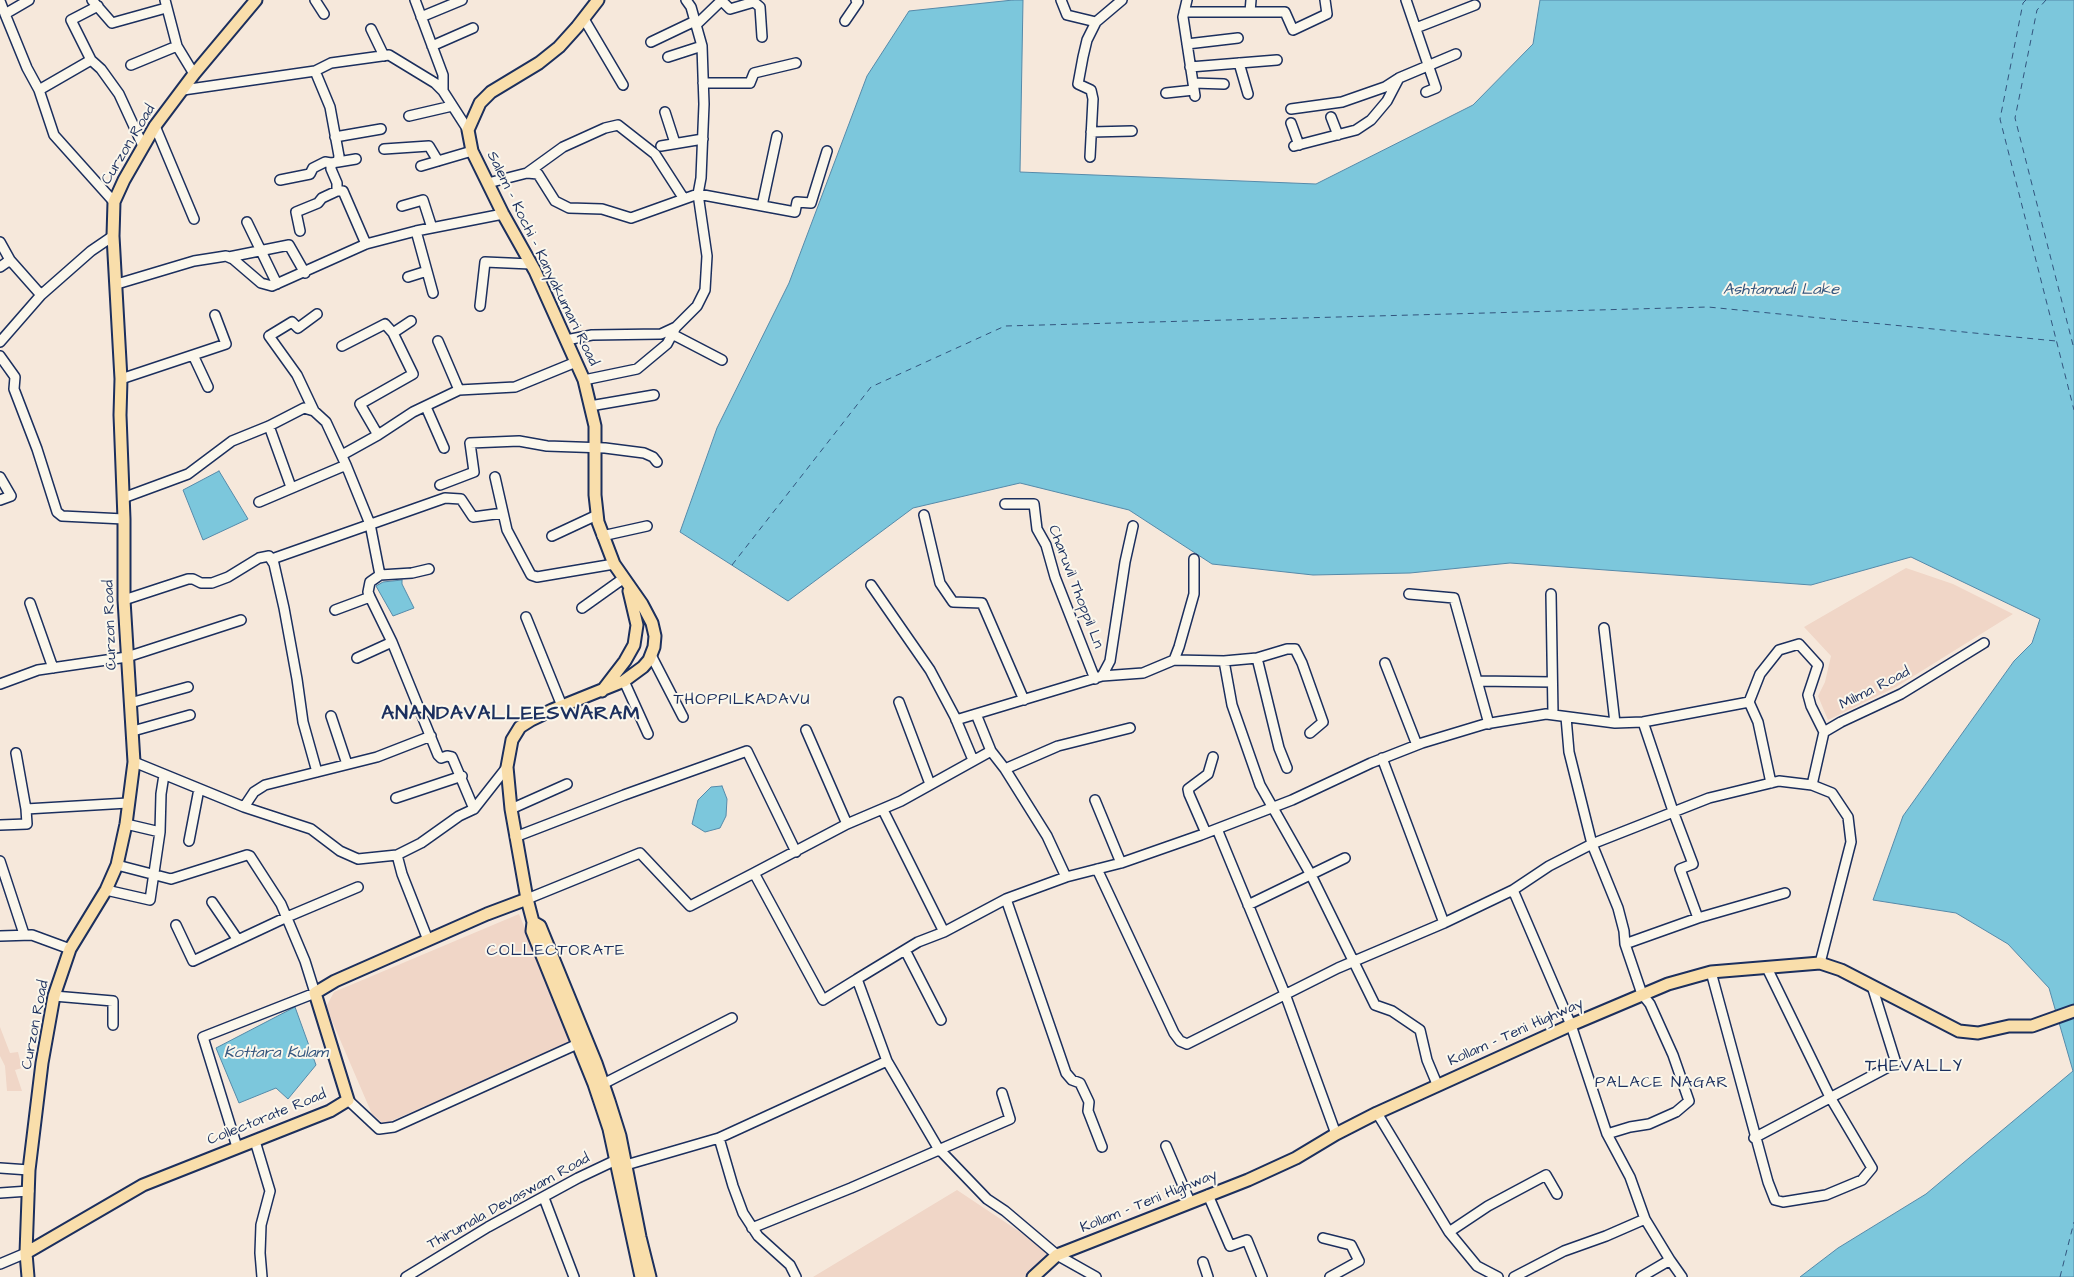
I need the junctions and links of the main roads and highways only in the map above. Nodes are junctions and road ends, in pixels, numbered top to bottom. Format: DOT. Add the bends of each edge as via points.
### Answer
graph roads {
  1 [pos="256,0"];
  2 [pos="598,0"];
  3 [pos="625,580"];
  4 [pos="601,692"];
  5 [pos="527,899"];
  6 [pos="2074,1011"];
  7 [pos="582,1042"];
  8 [pos="621,1162"];
  9 [pos="26,1252"];
  10 [pos="28,1277"];
  11 [pos="641,1277"];
  12 [pos="650,1277"];
  13 [pos="1033,1277"];
  1 -- 9 [label="main road, Curzon Road" via="155,126 114,202 121,379 124,600 134,762 117,865 106,890 70,949 54,996 29,1170"];
  2 -- 3 [label="main road, Salem - Kochi - Kanyakumari Road" via="559,47 491,92 480,103 468,130 472,151 531,264 584,380 595,426 597,515 614,564"];
  3 -- 4 [label="main road" via="636,620 634,645"];
  3 -- 4 [label="main road, Salem - Kochi - Kanyakumari Road" via="652,623 655,636 652,655 643,667 624,681"];
  4 -- 5 [label="main road" via="531,720 520,727 512,740 507,767"];
  5 -- 7 [label="main road" via="533,922 540,926"];
  5 -- 9 [label="main road, Collectorate Road" via="335,981 315,993 348,1100 330,1111 143,1185"];
  6 -- 13 [label="main road, Kollam - Teni Highway" via="2032,1026 2009,1026 1978,1033 1959,1031 1841,970 1820,963 1711,972 1642,994 1437,1084 1336,1134 1296,1158 1056,1255"];
  7 -- 8 [label="main road"];
  7 -- 8 [label="main road" via="603,1084 620,1136"];
  8 -- 11 [label="main road" via="631,1236"];
  8 -- 12 [label="main road"];
  9 -- 10 [label="main road, Curzon Road"];
}
